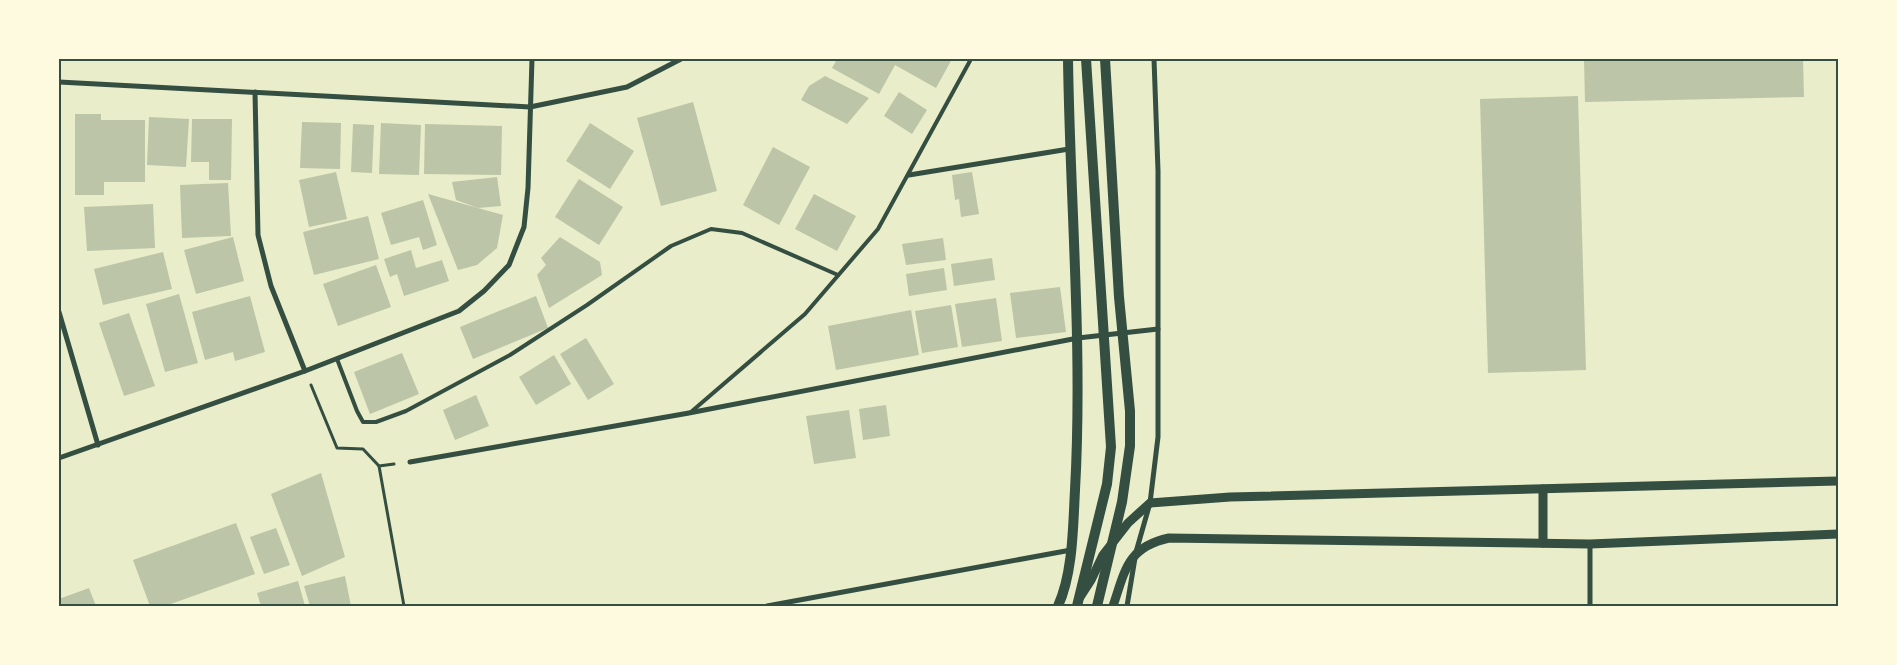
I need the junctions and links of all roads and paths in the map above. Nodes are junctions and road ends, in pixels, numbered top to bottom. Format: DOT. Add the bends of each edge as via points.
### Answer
graph roads {
  1 [pos="532,59"];
  2 [pos="681,59"];
  3 [pos="971,59"];
  4 [pos="1068,59"];
  5 [pos="1086,59"];
  6 [pos="1105,59"];
  7 [pos="1154,59"];
  8 [pos="59,82"];
  9 [pos="255,92"];
  10 [pos="530,107"];
  11 [pos="1069,149"];
  12 [pos="909,175"];
  13 [pos="838,275"];
  14 [pos="59,312"];
  15 [pos="1158,329"];
  16 [pos="1078,338"];
  17 [pos="337,359"];
  18 [pos="305,371"];
  19 [pos="309,382"];
  20 [pos="689,413"];
  21 [pos="98,445"];
  22 [pos="59,458"];
  23 [pos="410,462"];
  24 [pos="379,466"];
  25 [pos="1838,481"];
  26 [pos="1543,489"];
  27 [pos="1150,503"];
  28 [pos="1838,534"];
  29 [pos="1543,544"];
  30 [pos="1590,544"];
  31 [pos="1071,550"];
  32 [pos="1136,552"];
  33 [pos="404,606"];
  34 [pos="767,606"];
  35 [pos="1058,606"];
  36 [pos="1076,606"];
  37 [pos="1097,606"];
  38 [pos="1113,606"];
  39 [pos="1127,606"];
  40 [pos="1590,606"];
  1 -- 10 [label="street"];
  2 -- 10 [label="street" via="627,87"];
  3 -- 12 [label="lane"];
  4 -- 11 [label="main road"];
  5 -- 36 [label="main road" via="1111,447 1107,484"];
  6 -- 37 [label="main road" via="1130,446 1122,502"];
  7 -- 15 [label="street"];
  8 -- 9 [label="street"];
  9 -- 10 [label="street"];
  9 -- 18 [label="street" via="258,235 272,286"];
  10 -- 17 [label="street" via="524,227 509,265 459,311"];
  11 -- 12 [label="street"];
  11 -- 16 [label="main road"];
  12 -- 13 [label="lane" via="878,229"];
  13 -- 17 [label="lane" via="742,233 711,228 671,246 510,355 406,411 376,422 363,422 356,411"];
  13 -- 20 [label="lane" via="806,314"];
  14 -- 21 [label="street"];
  15 -- 16 [label="street"];
  15 -- 27 [label="street" via="1158,437"];
  16 -- 20 [label="street"];
  16 -- 31 [label="main road" via="1077,448"];
  17 -- 18 [label="street"];
  18 -- 21 [label="street"];
  19 -- 24 [label="path" via="338,448 362,449"];
  20 -- 23 [label="street"];
  21 -- 22 [label="street"];
  23 -- 24 [label="path"];
  24 -- 33 [label="path"];
  25 -- 26 [label="street"];
  26 -- 27 [label="street" via="1230,497"];
  26 -- 29 [label="street"];
  27 -- 32 [label="street"];
  27 -- 36 [label="street" via="1128,523 1103,555"];
  28 -- 30 [label="street"];
  29 -- 30 [label="street"];
  29 -- 32 [label="street" via="1166,538"];
  30 -- 40 [label="street"];
  31 -- 34 [label="street"];
  31 -- 35 [label="main road"];
  32 -- 38 [label="street" via="1126,568"];
  32 -- 39 [label="street"];
}
